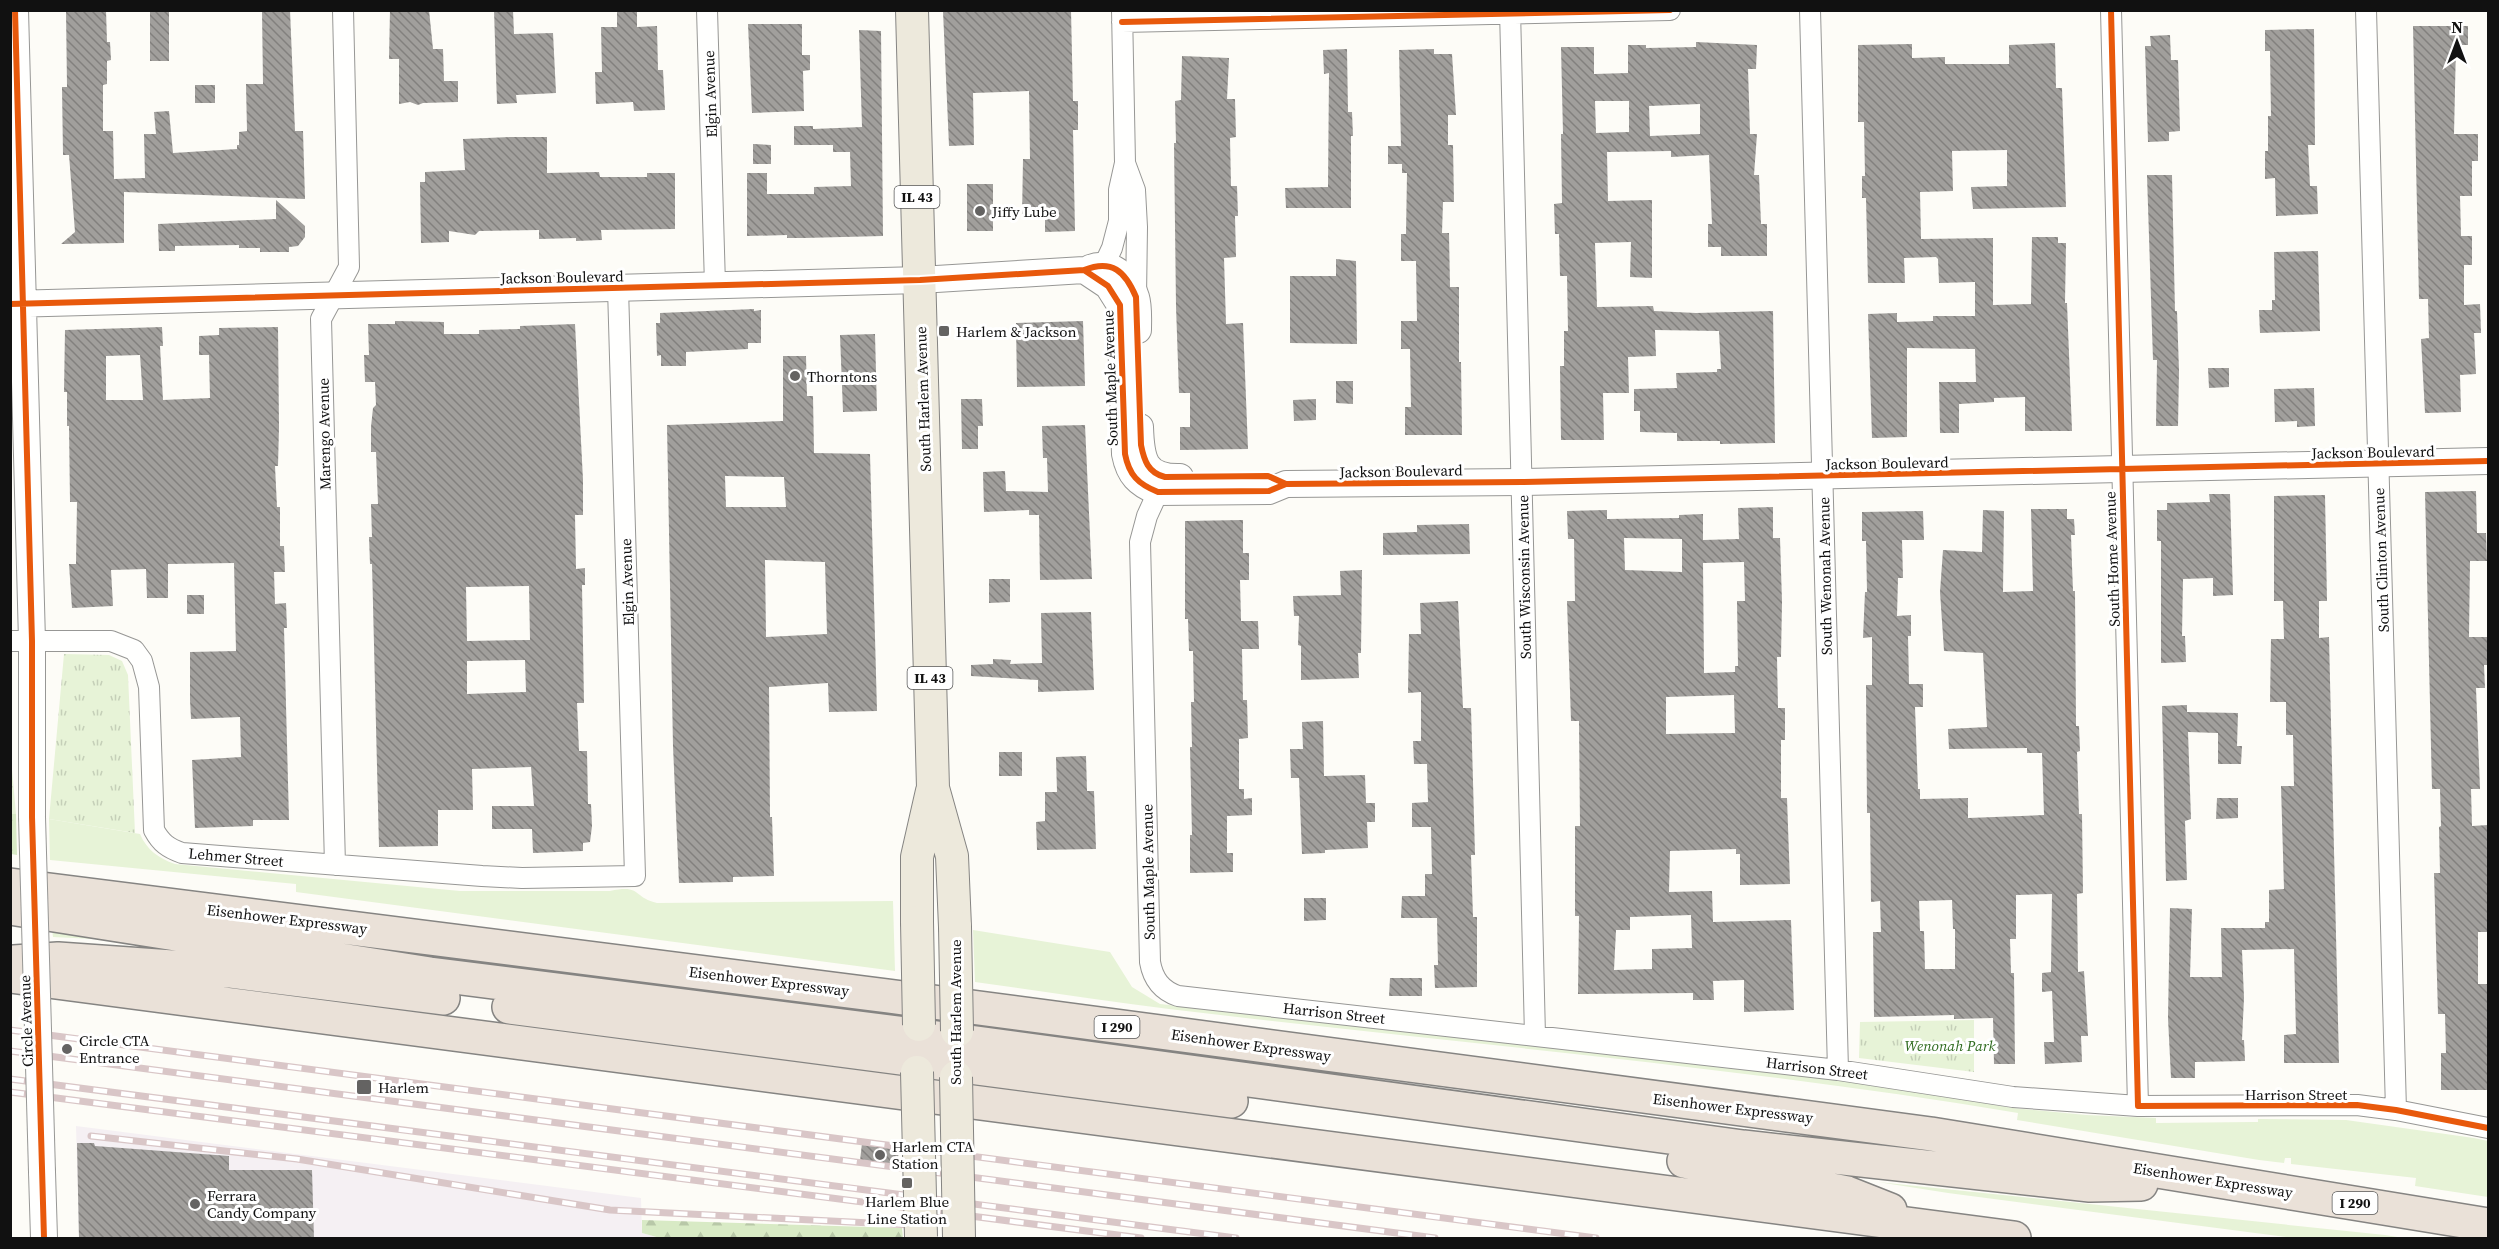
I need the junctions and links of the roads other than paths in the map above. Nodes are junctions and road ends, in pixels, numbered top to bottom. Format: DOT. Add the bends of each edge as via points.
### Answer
graph roads {
  1 [pos="15,10"];
  2 [pos="343,10"];
  3 [pos="707,10"];
  4 [pos="912,10"];
  5 [pos="1670,10"];
  6 [pos="1810,10"];
  7 [pos="2111,10"];
  8 [pos="2366,10"];
  9 [pos="1510,12"];
  10 [pos="1122,16"];
  11 [pos="1125,163"];
  12 [pos="1099,274"];
  13 [pos="920,280"];
  14 [pos="715,285"];
  15 [pos="618,288"];
  16 [pos="336,295"];
  17 [pos="1136,297"];
  18 [pos="17,304"];
  19 [pos="2488,461"];
  20 [pos="2379,464"];
  21 [pos="2121,470"];
  22 [pos="1823,476"];
  23 [pos="1522,482"];
  24 [pos="1161,485"];
  25 [pos="21,641"];
  26 [pos="933,788"];
  27 [pos="335,865"];
  28 [pos="635,876"];
  29 [pos="10,885"];
  30 [pos="10,908"];
  31 [pos="10,963"];
  32 [pos="10,976"];
  33 [pos="1153,976"];
  34 [pos="1535,1036"];
  35 [pos="918,1049"];
  36 [pos="956,1054"];
  37 [pos="1838,1070"];
  38 [pos="2138,1106"];
  39 [pos="2396,1110"];
  40 [pos="2488,1128"];
  41 [pos="2222,1182"];
  42 [pos="2488,1225"];
  43 [pos="1936,1228"];
  44 [pos="921,1238"];
  45 [pos="44,1239"];
  46 [pos="959,1239"];
  47 [pos="2014,1239"];
  1 -- 18 [label="street, Circle Avenue"];
  2 -- 16 [label="street, Marengo Avenue" via="349,267"];
  3 -- 14 [label="street, Elgin Avenue"];
  4 -- 13 [label="main road, South Harlem Avenue / IL 43"];
  5 -- 9 [label="street"];
  6 -- 22 [label="street, South Wenonah Avenue"];
  7 -- 21 [label="street, South Home Avenue"];
  8 -- 20 [label="street, South Clinton Avenue"];
  9 -- 10 [label="street"];
  9 -- 23 [label="street, South Wisconsin Avenue"];
  10 -- 11 [label="street, South Maple Avenue"];
  11 -- 12 [label="street, South Maple Avenue" via="1119,190 1119,221"];
  11 -- 17 [label="street, South Maple Avenue" via="1135,189"];
  12 -- 13 [label="street, Jackson Boulevard"];
  12 -- 17 [label="street" via="1111,267 1122,274"];
  12 -- 24 [label="street, South Maple Avenue" via="1120,305 1128,468 1144,487"];
  13 -- 14 [label="street, Jackson Boulevard"];
  13 -- 26 [label="main road, South Harlem Avenue / IL 43"];
  14 -- 15 [label="street, Jackson Boulevard"];
  15 -- 16 [label="street, Jackson Boulevard"];
  15 -- 28 [label="street, Elgin Avenue"];
  16 -- 18 [label="street, Jackson Boulevard"];
  16 -- 27 [label="street, Marengo Avenue" via="321,319"];
  17 -- 24 [label="street, South Maple Avenue" via="1141,445 1144,458"];
  18 -- 25 [label="street, Circle Avenue"];
  19 -- 20 [label="street, Jackson Boulevard"];
  20 -- 21 [label="street, Jackson Boulevard"];
  20 -- 39 [label="street, South Clinton Avenue"];
  21 -- 22 [label="street, Jackson Boulevard"];
  21 -- 38 [label="street, South Home Avenue"];
  22 -- 23 [label="street, Jackson Boulevard"];
  22 -- 37 [label="street, South Wenonah Avenue"];
  23 -- 24 [label="street, Jackson Boulevard" via="1287,484 1269,491"];
  23 -- 34 [label="street, South Wisconsin Avenue"];
  24 -- 33 [label="street, South Maple Avenue" via="1140,542"];
  25 -- 27 [label="street, Lehmer Street" via="111,640 134,650 142,661 149,687 154,830 169,848 182,853"];
  25 -- 45 [label="street, Circle Avenue, bridge" via="32,817"];
  26 -- 35 [label="main road, South Harlem Avenue / IL 43, bridge" via="917,856"];
  26 -- 36 [label="main road, South Harlem Avenue / IL 43, bridge" via="952,856"];
  27 -- 28 [label="street, Lehmer Street" via="522,878"];
  29 -- 41 [label="highway, Eisenhower Expressway / I 290" via="1780,1113"];
  30 -- 35 [label="highway"];
  31 -- 35 [label="highway" via="58,959 240,972"];
  32 -- 43 [label="highway"];
  33 -- 34 [label="street, Harrison Street" via="1167,993 1178,996"];
  34 -- 37 [label="street, Harrison Street"];
  35 -- 36 [label="highway"];
  35 -- 44 [label="main road, South Harlem Avenue / IL 43, bridge"];
  36 -- 41 [label="highway" via="2090,1185"];
  36 -- 43 [label="highway" via="1716,1166 1847,1193"];
  36 -- 46 [label="main road, South Harlem Avenue / IL 43, bridge"];
  37 -- 38 [label="street, Harrison Street" via="2013,1097"];
  38 -- 39 [label="street, Harrison Street" via="2357,1105"];
  39 -- 40 [label="street, Harrison Street"];
  41 -- 42 [label="highway, Eisenhower Expressway / I 290"];
  43 -- 47 [label="highway"];
}
